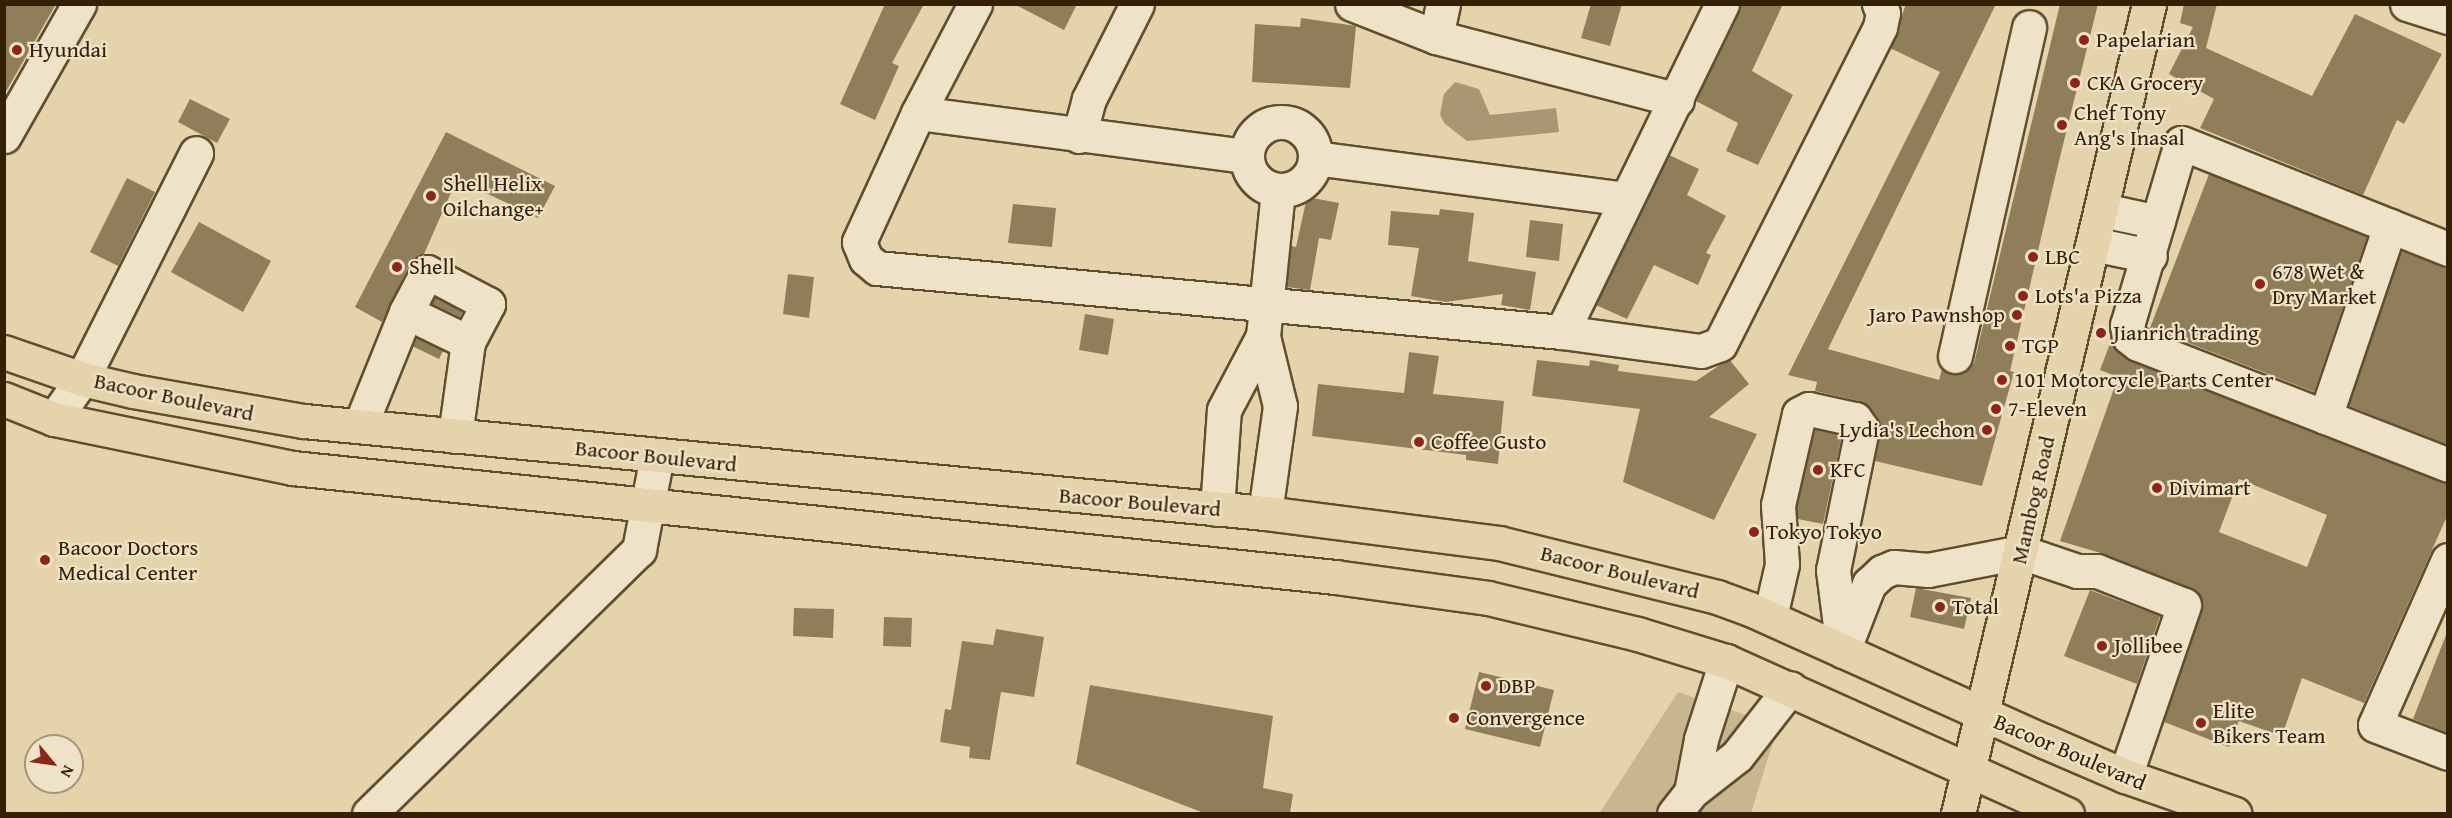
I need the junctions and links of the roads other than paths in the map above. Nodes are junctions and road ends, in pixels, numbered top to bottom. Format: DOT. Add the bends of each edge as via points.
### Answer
graph roads {
  1 [pos="79,4"];
  2 [pos="975,4"];
  3 [pos="1137,4"];
  4 [pos="1352,4"];
  5 [pos="1443,4"];
  6 [pos="1722,4"];
  7 [pos="1879,4"];
  8 [pos="2149,4"];
  9 [pos="2407,4"];
  10 [pos="2448,16"];
  11 [pos="2029,27"];
  12 [pos="1436,37"];
  13 [pos="1677,100"];
  14 [pos="918,113"];
  15 [pos="4,136"];
  16 [pos="1079,136"];
  17 [pos="196,153"];
  18 [pos="1246,156"];
  19 [pos="1315,158"];
  20 [pos="1278,191"];
  21 [pos="1625,199"];
  22 [pos="2102,210"];
  23 [pos="2158,222"];
  24 [pos="2390,226"];
  25 [pos="2093,244"];
  26 [pos="2448,249"];
  27 [pos="2150,256"];
  28 [pos="1267,302"];
  29 [pos="406,312"];
  30 [pos="1562,332"];
  31 [pos="1263,336"];
  32 [pos="468,342"];
  33 [pos="4,352"];
  34 [pos="1955,356"];
  35 [pos="82,379"];
  36 [pos="4,399"];
  37 [pos="2325,417"];
  38 [pos="54,418"];
  39 [pos="360,426"];
  40 [pos="455,436"];
  41 [pos="657,456"];
  42 [pos="2448,465"];
  43 [pos="650,508"];
  44 [pos="1217,509"];
  45 [pos="1265,513"];
  46 [pos="2021,552"];
  47 [pos="2448,560"];
  48 [pos="1770,617"];
  49 [pos="1843,651"];
  50 [pos="1726,661"];
  51 [pos="1790,688"];
  52 [pos="1984,716"];
  53 [pos="2448,753"];
  54 [pos="1969,770"];
  55 [pos="2125,776"];
  56 [pos="1682,803"];
  57 [pos="369,813"];
  58 [pos="1958,813"];
  59 [pos="2067,813"];
  60 [pos="2235,813"];
  1 -- 15 [label="street"];
  2 -- 14 [label="street"];
  3 -- 16 [label="street" via="1089,99"];
  4 -- 12 [label="street"];
  5 -- 12 [label="street"];
  6 -- 13 [label="street"];
  7 -- 30 [label="street" via="1883,13 1880,27 1720,344 1701,351"];
  8 -- 22 [label="main road, Mambog Road"];
  9 -- 10 [label="street"];
  11 -- 34 [label="street"];
  12 -- 13 [label="street"];
  13 -- 21 [label="street"];
  14 -- 16 [label="street"];
  14 -- 28 [label="street" via="859,242 866,259 877,268"];
  16 -- 18 [label="street"];
  17 -- 35 [label="street"];
  18 -- 19 [label="street" via="1253,135 1271,123 1282,122 1302,129 1310,137"];
  18 -- 20 [label="street" via="1247,166 1259,184"];
  19 -- 20 [label="street" via="1313,169 1299,186"];
  19 -- 21 [label="street"];
  20 -- 28 [label="street"];
  21 -- 30 [label="street"];
  22 -- 23 [label="street"];
  22 -- 25 [label="main road, Mambog Road"];
  23 -- 24 [label="street" via="2181,143"];
  23 -- 27 [label="street"];
  24 -- 26 [label="street"];
  24 -- 37 [label="street"];
  25 -- 27 [label="street"];
  25 -- 46 [label="main road, Mambog Road"];
  27 -- 37 [label="street" via="2127,325 2129,337 2138,344"];
  28 -- 30 [label="street"];
  28 -- 31 [label="street"];
  29 -- 32 [label="street"];
  29 -- 32 [label="street" via="427,272 488,304"];
  29 -- 39 [label="street"];
  31 -- 44 [label="street" via="1224,410"];
  31 -- 45 [label="street" via="1280,406"];
  32 -- 40 [label="street"];
  33 -- 35 [label="main road, Bacoor Boulevard"];
  35 -- 38 [label="street"];
  35 -- 39 [label="main road, Bacoor Boulevard" via="252,414"];
  36 -- 38 [label="main road, Bacoor Boulevard"];
  37 -- 42 [label="street"];
  38 -- 43 [label="main road, Bacoor Boulevard" via="293,468"];
  39 -- 40 [label="main road, Bacoor Boulevard"];
  40 -- 41 [label="main road, Bacoor Boulevard"];
  41 -- 43 [label="street"];
  41 -- 44 [label="main road, Bacoor Boulevard"];
  43 -- 50 [label="main road, Bacoor Boulevard" via="1427,588 1590,622"];
  43 -- 57 [label="street" via="639,550"];
  44 -- 45 [label="main road, Bacoor Boulevard"];
  45 -- 48 [label="main road, Bacoor Boulevard" via="1500,543 1716,597"];
  46 -- 49 [label="street" via="1928,570 1894,567 1882,572 1869,584"];
  46 -- 52 [label="main road, Mambog Road"];
  46 -- 55 [label="street" via="2077,571 2097,571 2184,605"];
  47 -- 53 [label="street" via="2375,725"];
  48 -- 49 [label="main road, Bacoor Boulevard"];
  48 -- 49 [label="street" via="1782,564 1778,505 1799,414 1809,409 1855,419 1862,429 1833,570"];
  49 -- 52 [label="main road, Bacoor Boulevard"];
  50 -- 51 [label="main road, Bacoor Boulevard"];
  50 -- 56 [label="street"];
  51 -- 54 [label="main road, Bacoor Boulevard"];
  51 -- 56 [label="street" via="1737,756"];
  52 -- 54 [label="main road, Mambog Road"];
  52 -- 55 [label="main road, Bacoor Boulevard"];
  54 -- 58 [label="main road, Mambog Road"];
  54 -- 59 [label="main road, Bacoor Boulevard"];
  55 -- 60 [label="main road, Bacoor Boulevard"];
}
